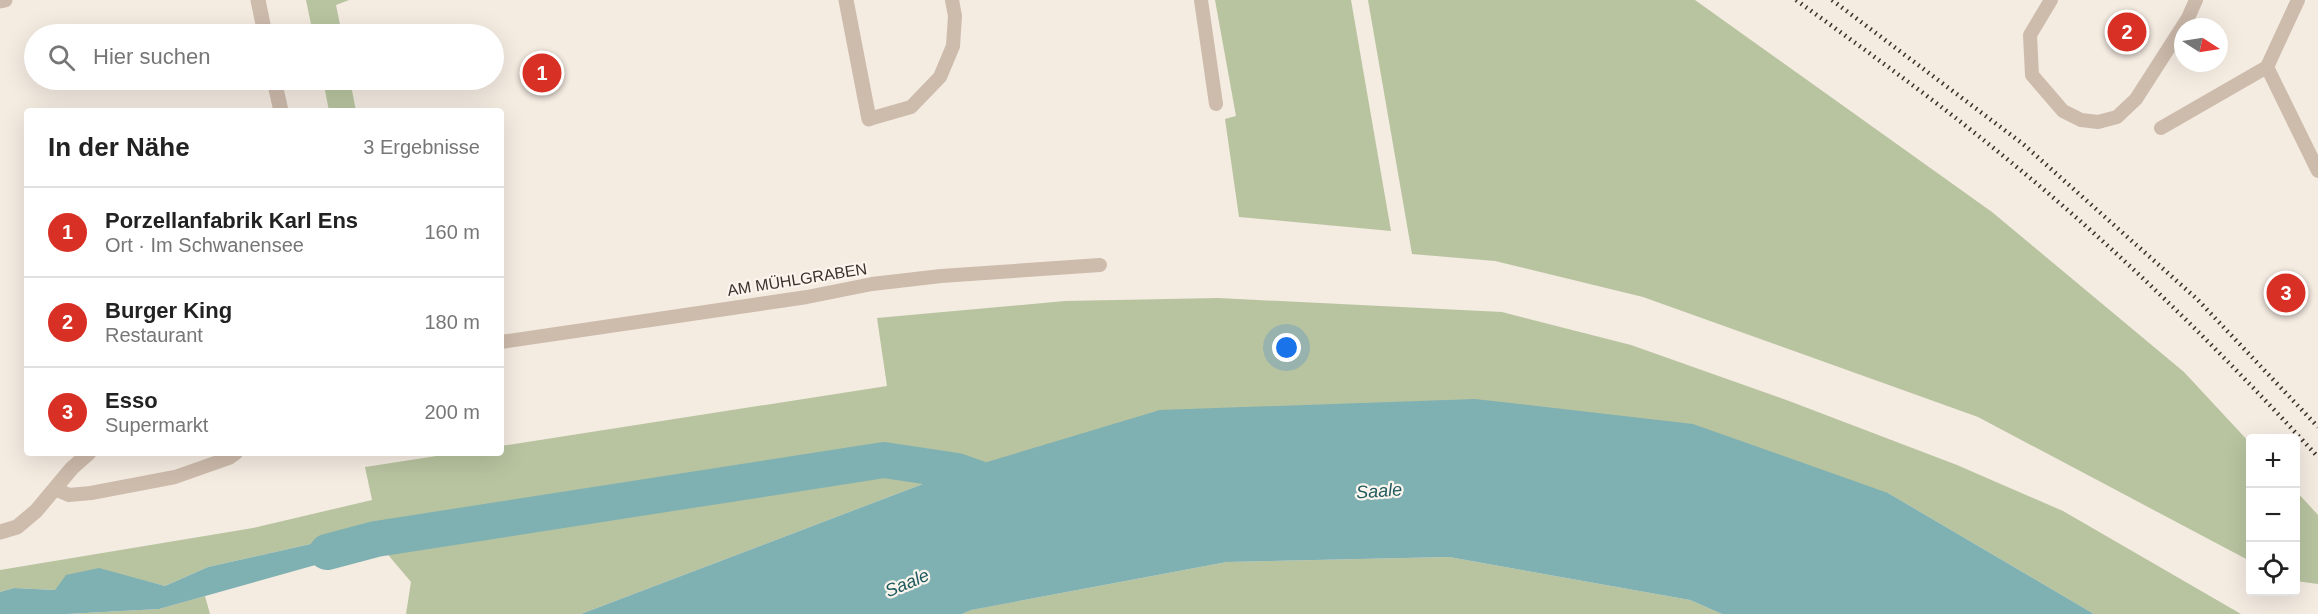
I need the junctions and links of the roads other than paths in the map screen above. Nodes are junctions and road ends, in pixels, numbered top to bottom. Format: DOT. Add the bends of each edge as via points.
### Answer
graph roads {
  1 [pos="5,0"];
  2 [pos="258,0"];
  3 [pos="846,0"];
  4 [pos="952,0"];
  5 [pos="1201,0"];
  6 [pos="2051,0"];
  7 [pos="2196,0"];
  8 [pos="2298,0"];
  9 [pos="0,2"];
  10 [pos="263,24"];
  11 [pos="2267,67"];
  12 [pos="276,90"];
  13 [pos="1216,104"];
  14 [pos="280,108"];
  15 [pos="869,119"];
  16 [pos="2161,128"];
  17 [pos="2318,171"];
  18 [pos="1100,266"];
  19 [pos="504,342"];
  20 [pos="86,456"];
  21 [pos="232,456"];
  22 [pos="55,489"];
  23 [pos="0,532"];
  1 -- 9 [label="street"];
  2 -- 10 [label="street"];
  3 -- 15 [label="street"];
  4 -- 15 [label="lane" via="953,46 940,77 911,107"];
  5 -- 13 [label="lane"];
  6 -- 7 [label="lane" via="2030,35 2032,75 2063,111 2081,120 2098,122 2117,117 2136,99"];
  8 -- 11 [label="lane"];
  11 -- 16 [label="lane"];
  11 -- 17 [label="lane"];
  12 -- 14 [label="street"];
  18 -- 19 [label="lane, AM MÜHLGRABEN" via="872,284"];
  20 -- 22 [label="street"];
  21 -- 22 [label="lane" via="175,477 91,493 69,495"];
  22 -- 23 [label="street" via="18,527"];
}
